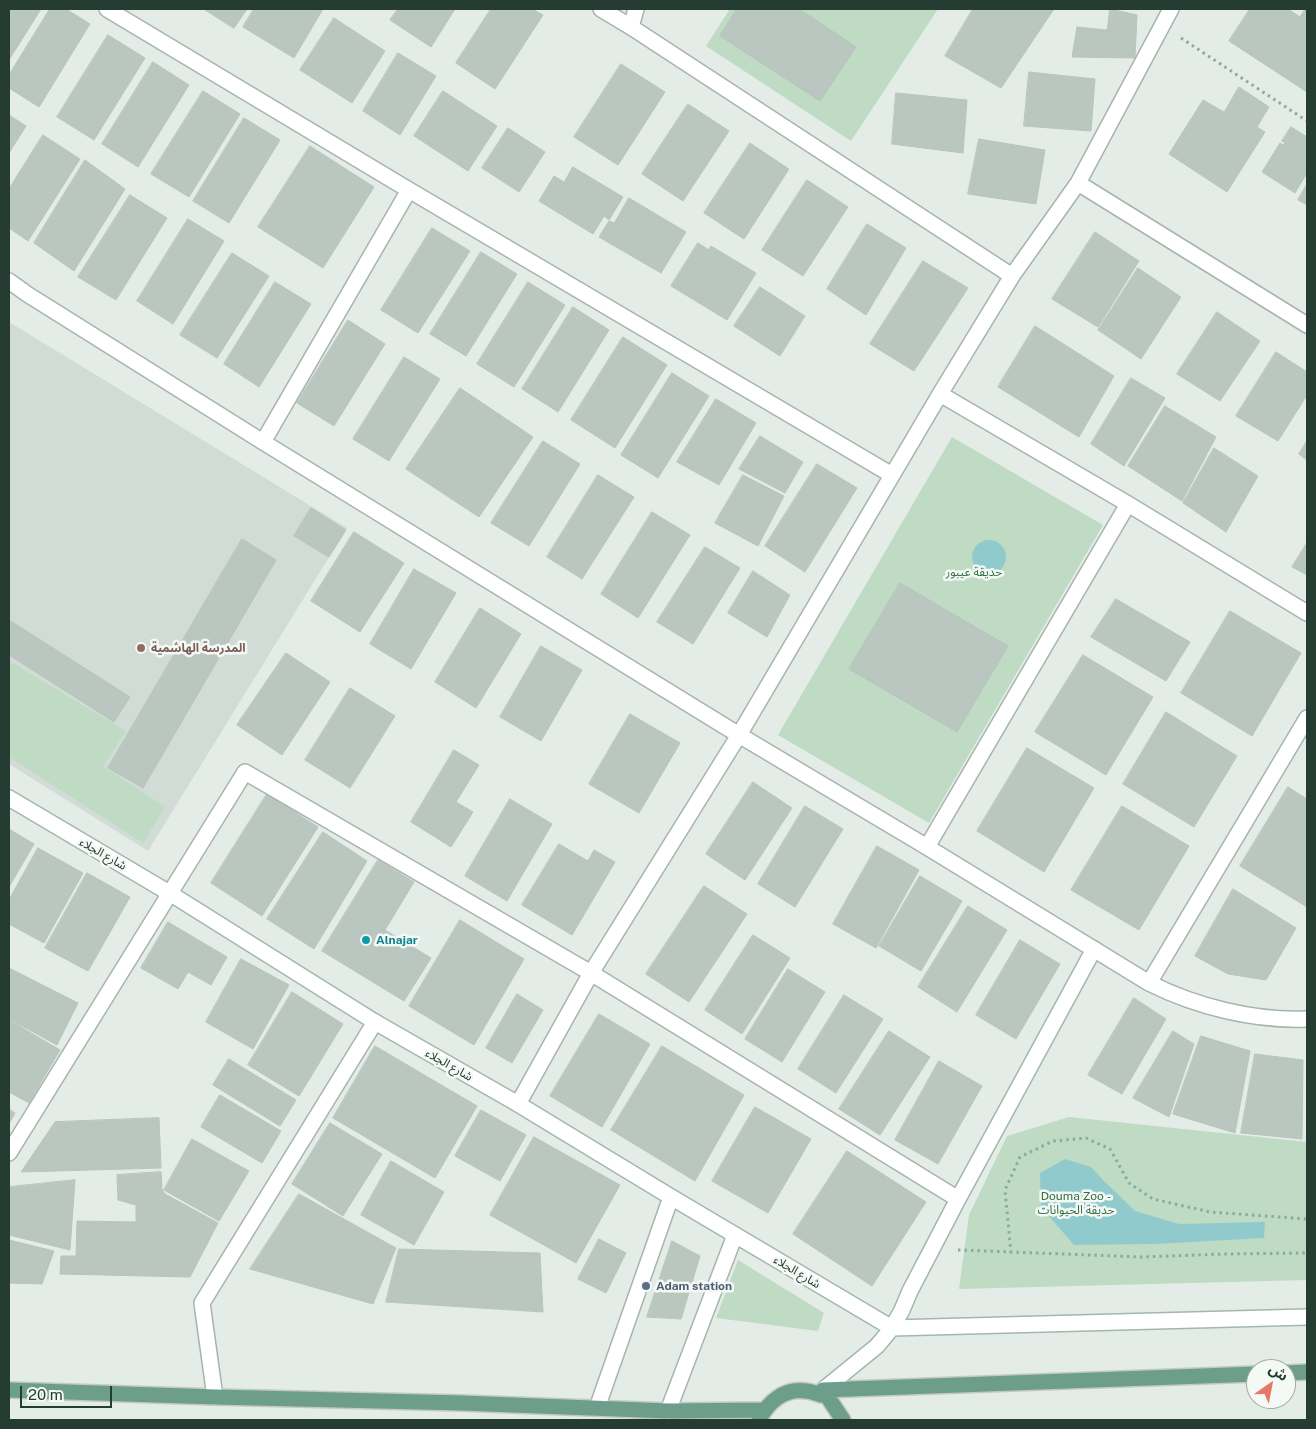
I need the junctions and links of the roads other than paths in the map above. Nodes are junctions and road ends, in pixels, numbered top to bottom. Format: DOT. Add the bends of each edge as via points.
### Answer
graph roads {
  1 [pos="108,9"];
  2 [pos="601,9"];
  3 [pos="636,9"];
  4 [pos="1171,9"];
  5 [pos="631,27"];
  6 [pos="1078,183"];
  7 [pos="409,190"];
  8 [pos="1012,276"];
  9 [pos="9,281"];
  10 [pos="1306,323"];
  11 [pos="940,394"];
  12 [pos="263,442"];
  13 [pos="892,475"];
  14 [pos="1128,504"];
  15 [pos="1307,613"];
  16 [pos="1307,718"];
  17 [pos="739,735"];
  18 [pos="9,798"];
  19 [pos="927,847"];
  20 [pos="171,894"];
  21 [pos="1094,949"];
  22 [pos="591,973"];
  23 [pos="1149,983"];
  24 [pos="1307,1019"];
  25 [pos="375,1022"];
  26 [pos="518,1104"];
  27 [pos="9,1153"];
  28 [pos="670,1197"];
  29 [pos="958,1199"];
  30 [pos="735,1235"];
  31 [pos="1307,1316"];
  32 [pos="892,1328"];
  33 [pos="1246,1374"];
  34 [pos="9,1390"];
  35 [pos="823,1390"];
  36 [pos="215,1397"];
  37 [pos="597,1408"];
  38 [pos="668,1411"];
  39 [pos="762,1415"];
  40 [pos="843,1420"];
  1 -- 7 [label="street"];
  2 -- 5 [label="street"];
  3 -- 5 [label="street"];
  4 -- 6 [label="street"];
  5 -- 8 [label="street"];
  6 -- 8 [label="street"];
  6 -- 10 [label="street"];
  7 -- 12 [label="street"];
  7 -- 13 [label="street"];
  8 -- 11 [label="street"];
  9 -- 12 [label="street"];
  11 -- 13 [label="street"];
  11 -- 14 [label="street"];
  12 -- 17 [label="street"];
  13 -- 17 [label="street"];
  14 -- 15 [label="street"];
  14 -- 19 [label="street"];
  16 -- 23 [label="street"];
  17 -- 19 [label="street"];
  17 -- 22 [label="street"];
  18 -- 20 [label="street, شارع الجلاء"];
  19 -- 21 [label="street"];
  20 -- 22 [label="street" via="245,772"];
  20 -- 25 [label="street, شارع الجلاء"];
  20 -- 27 [label="street"];
  21 -- 23 [label="street"];
  21 -- 29 [label="street"];
  22 -- 26 [label="street"];
  22 -- 29 [label="street"];
  23 -- 24 [label="street" via="1170,994 1230,1012 1284,1020"];
  25 -- 26 [label="street, شارع الجلاء"];
  25 -- 36 [label="street" via="202,1303"];
  26 -- 28 [label="street, شارع الجلاء"];
  28 -- 30 [label="street, شارع الجلاء"];
  28 -- 37 [label="street"];
  29 -- 32 [label="street"];
  30 -- 32 [label="street, شارع الجلاء"];
  30 -- 38 [label="street"];
  31 -- 32 [label="street"];
  32 -- 35 [label="street" via="877,1346"];
  33 -- 35 [label="main road"];
  34 -- 36 [label="main road"];
  35 -- 39 [label="main road" via="821,1395 806,1390 790,1392 776,1399"];
  35 -- 40 [label="main road"];
  36 -- 37 [label="main road"];
  37 -- 38 [label="main road"];
  38 -- 39 [label="main road"];
}
